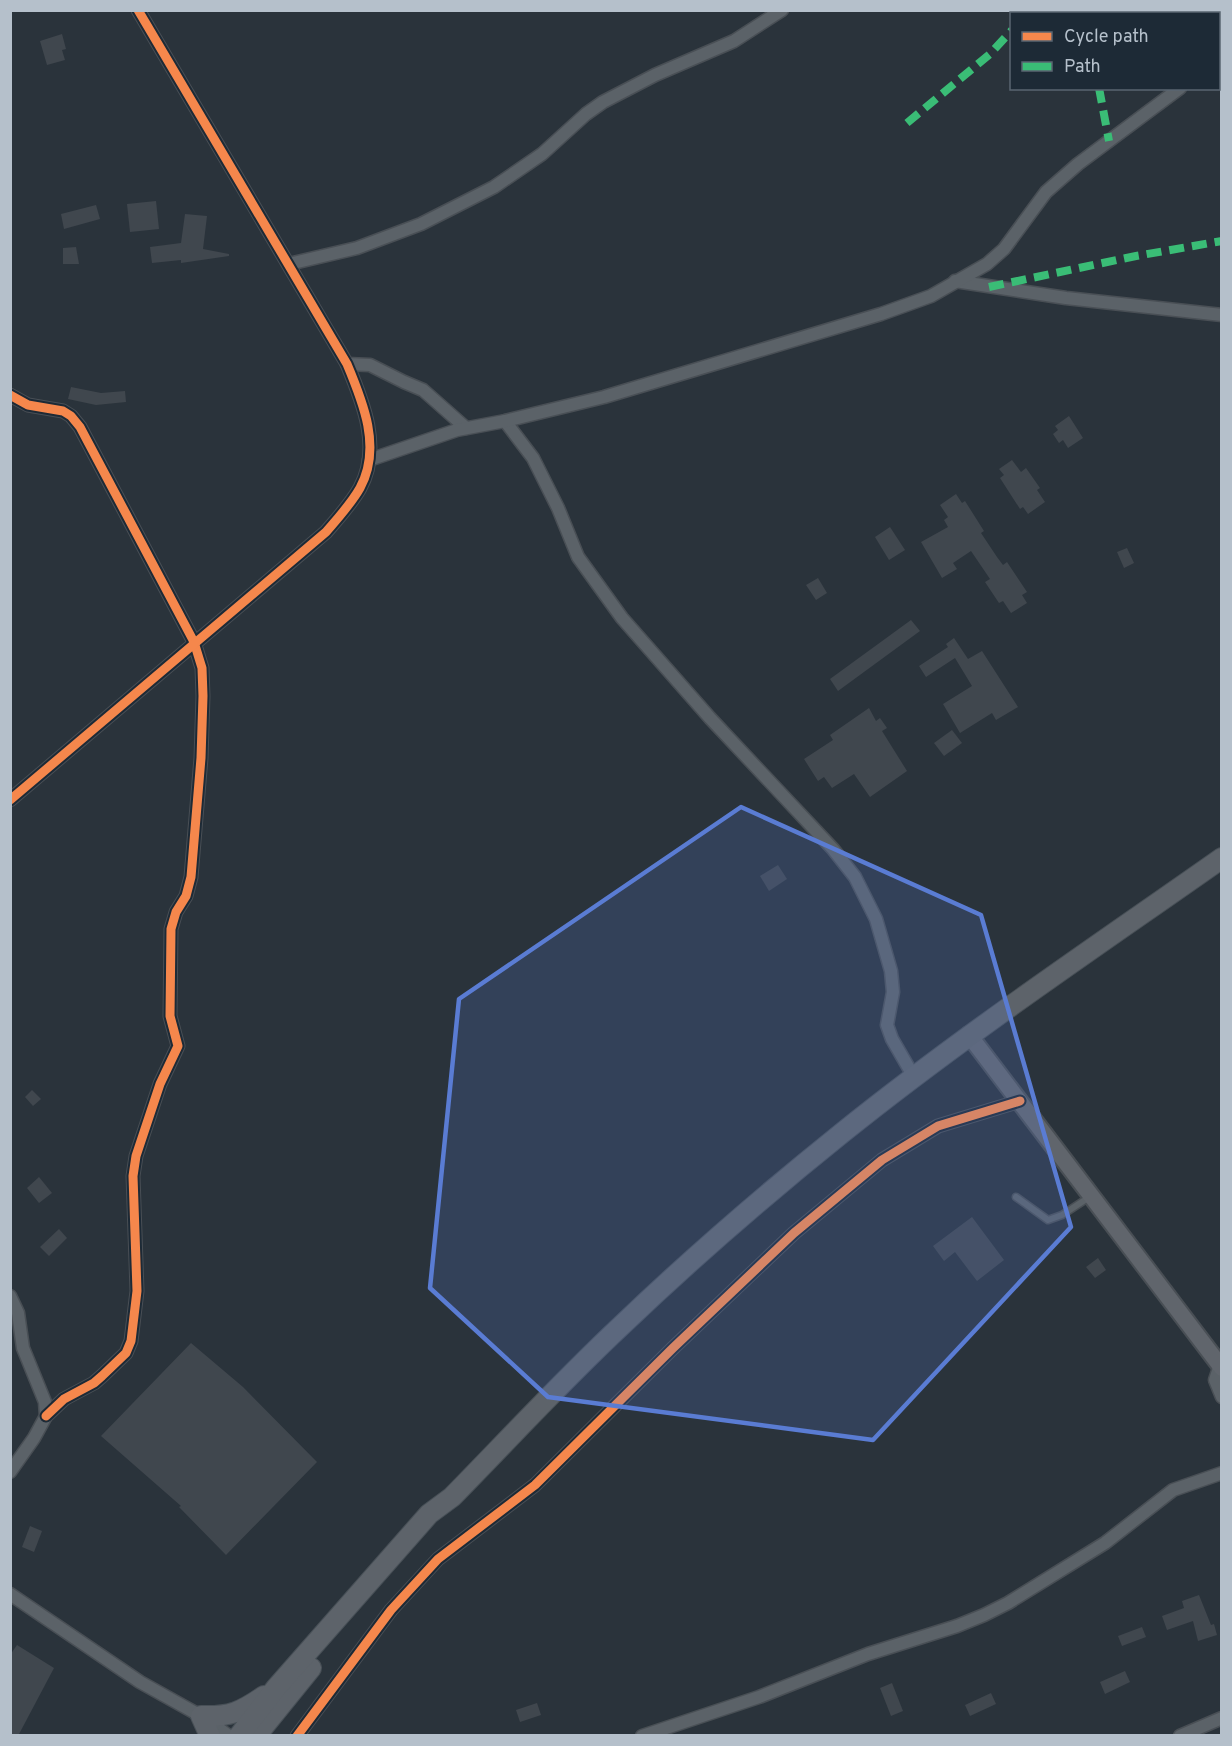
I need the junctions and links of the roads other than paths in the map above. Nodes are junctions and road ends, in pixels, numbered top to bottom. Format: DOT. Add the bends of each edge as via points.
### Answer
graph roads {
  1 [pos="138,10"];
  2 [pos="782,10"];
  3 [pos="1177,90"];
  4 [pos="289,264"];
  5 [pos="955,281"];
  6 [pos="1221,315"];
  7 [pos="347,364"];
  8 [pos="10,395"];
  9 [pos="505,421"];
  10 [pos="466,428"];
  11 [pos="369,460"];
  12 [pos="194,642"];
  13 [pos="10,800"];
  14 [pos="1221,858"];
  15 [pos="969,1035"];
  16 [pos="914,1077"];
  17 [pos="1020,1101"];
  18 [pos="1091,1196"];
  19 [pos="1016,1197"];
  20 [pos="10,1296"];
  21 [pos="1220,1367"];
  22 [pos="1221,1397"];
  23 [pos="46,1416"];
  24 [pos="10,1472"];
  25 [pos="1221,1473"];
  26 [pos="452,1497"];
  27 [pos="10,1594"];
  28 [pos="276,1688"];
  29 [pos="201,1716"];
  30 [pos="1221,1718"];
  31 [pos="210,1736"];
  32 [pos="229,1736"];
  33 [pos="240,1736"];
  34 [pos="256,1736"];
  35 [pos="297,1736"];
  36 [pos="642,1736"];
  37 [pos="1180,1736"];
  1 -- 4 [label="street"];
  2 -- 4 [label="street" via="734,41 603,102 542,154 494,187 421,224 367,244"];
  3 -- 5 [label="street" via="1078,164 1034,205 1004,249 987,264"];
  4 -- 7 [label="street"];
  5 -- 6 [label="street"];
  5 -- 9 [label="street" via="931,296 881,314 604,397"];
  7 -- 10 [label="street" via="370,364 423,390"];
  7 -- 11 [label="street" via="371,441"];
  8 -- 12 [label="street" via="28,405 63,411 80,427"];
  9 -- 10 [label="street"];
  9 -- 16 [label="street" via="533,458 578,557 622,618 855,877 876,919 887,955 893,992 887,1025"];
  10 -- 11 [label="street"];
  11 -- 12 [label="street" via="361,486 326,532"];
  12 -- 13 [label="street"];
  12 -- 23 [label="street" via="202,668 201,758 191,877 171,929 170,1016 178,1046 160,1083 136,1156 133,1176 137,1291 131,1341 126,1353 102,1376 64,1399"];
  14 -- 15 [label="main road"];
  15 -- 16 [label="main road"];
  15 -- 17 [label="street"];
  16 -- 26 [label="main road" via="676,1275"];
  17 -- 18 [label="street"];
  17 -- 35 [label="street" via="930,1131 882,1160 803,1226 535,1485 438,1558 391,1610"];
  18 -- 19 [label="lane" via="1048,1220"];
  18 -- 21 [label="street"];
  20 -- 23 [label="street" via="18,1313 23,1348 45,1402"];
  21 -- 22 [label="street" via="1215,1380"];
  23 -- 24 [label="street"];
  25 -- 36 [label="street" via="1173,1490 1105,1543 984,1615"];
  26 -- 28 [label="main road" via="429,1514"];
  26 -- 34 [label="main road" via="443,1514"];
  27 -- 29 [label="street" via="140,1682"];
  28 -- 29 [label="main road" via="231,1715"];
  28 -- 33 [label="main road"];
  29 -- 31 [label="main road"];
  29 -- 32 [label="street"];
  30 -- 37 [label="street"];
}
